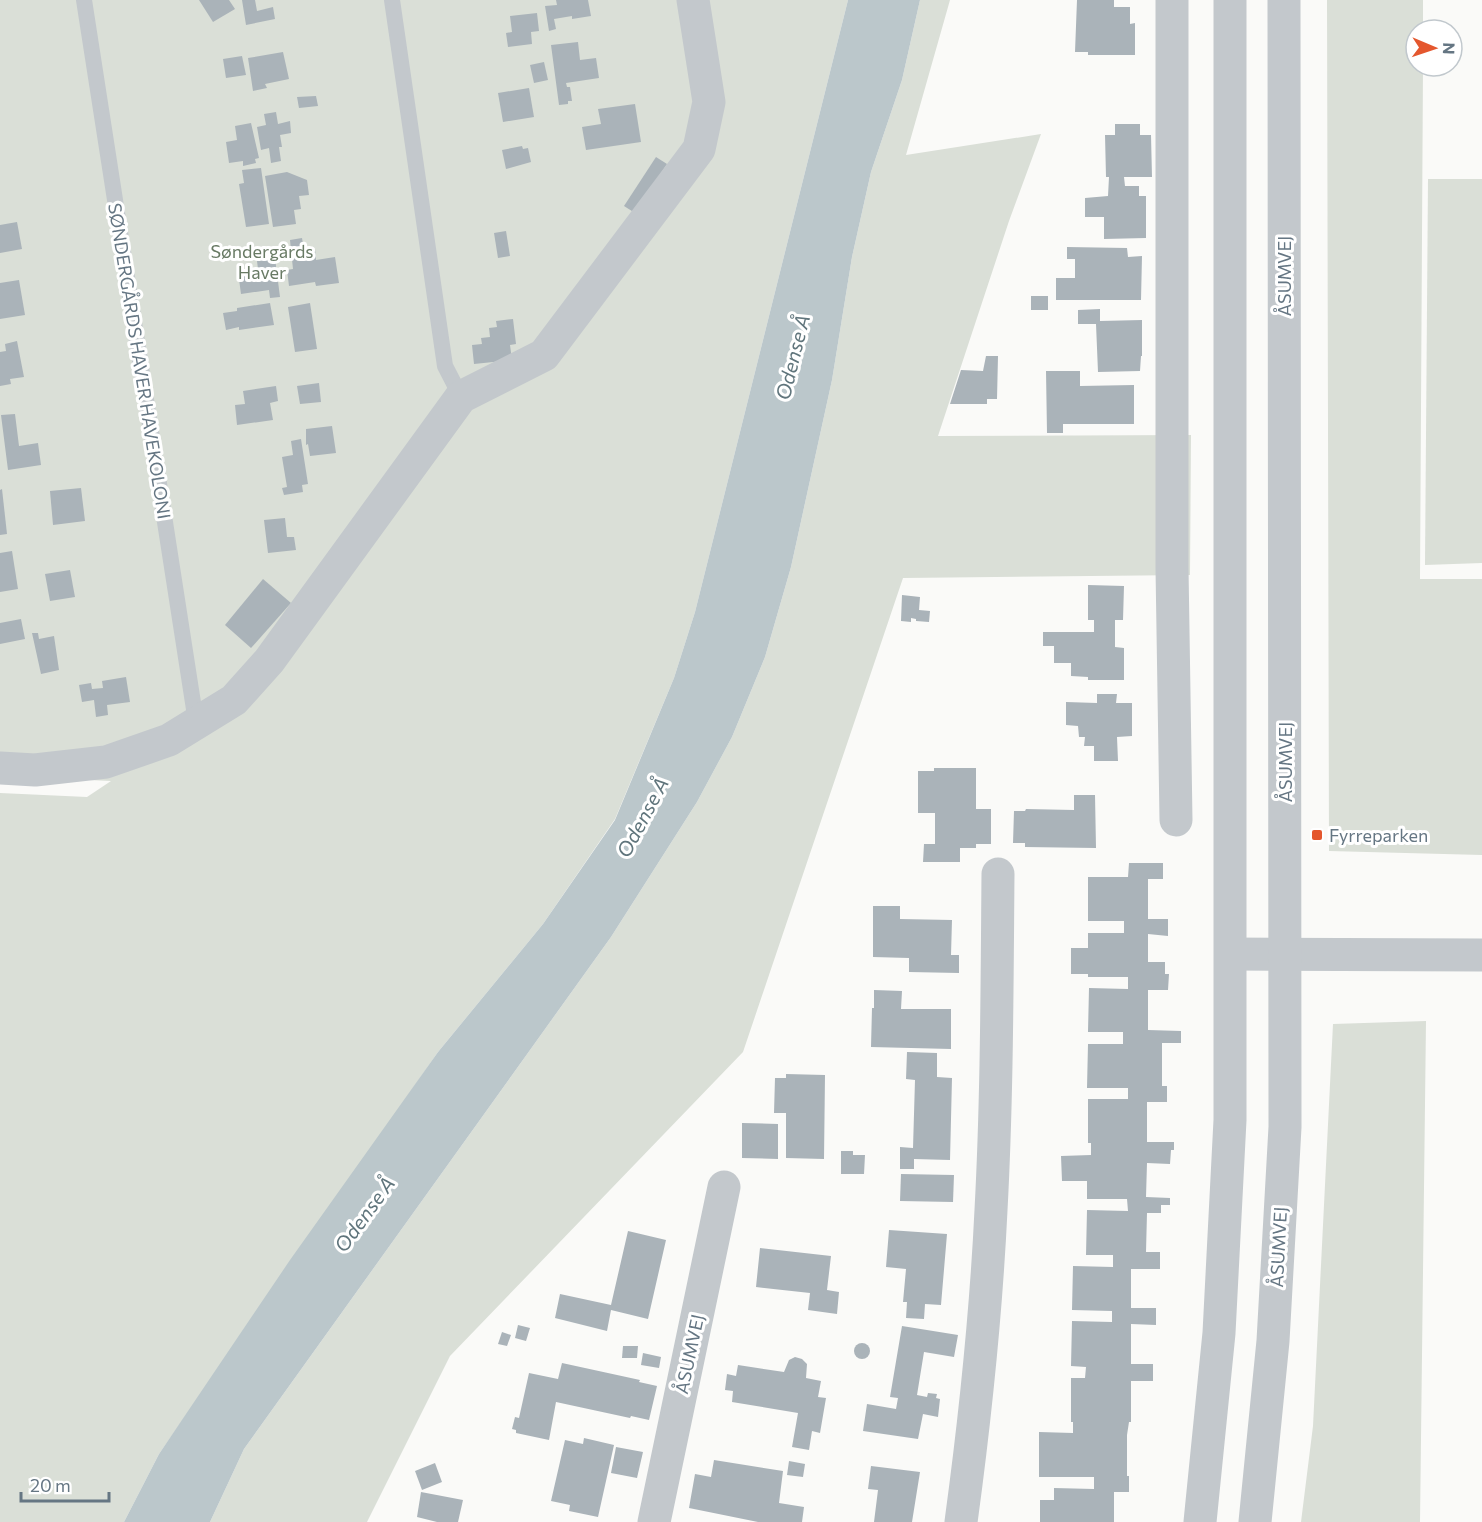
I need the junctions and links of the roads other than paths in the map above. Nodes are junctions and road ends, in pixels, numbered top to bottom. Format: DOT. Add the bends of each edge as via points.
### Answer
graph roads {
  1 [pos="84,0"];
  2 [pos="392,0"];
  3 [pos="693,0"];
  4 [pos="1172,0"];
  5 [pos="1230,0"];
  6 [pos="1284,0"];
  7 [pos="461,397"];
  8 [pos="196,722"];
  9 [pos="0,768"];
  10 [pos="1176,820"];
  11 [pos="998,874"];
  12 [pos="1231,954"];
  13 [pos="1285,954"];
  14 [pos="1482,955"];
  15 [pos="724,1187"];
  16 [pos="654,1522"];
  17 [pos="962,1522"];
  18 [pos="1200,1522"];
  19 [pos="1255,1522"];
  1 -- 8 [label="lane, SØNDERGÅRDS HAVER HAVEKOLONI"];
  2 -- 7 [label="lane" via="445,366"];
  3 -- 7 [label="street" via="709,102 699,149 544,355"];
  4 -- 10 [label="street"];
  5 -- 12 [label="street"];
  6 -- 13 [label="street, ÅSUMVEJ"];
  7 -- 8 [label="street" via="269,661 234,699"];
  8 -- 9 [label="street" via="169,740 106,762 35,770"];
  11 -- 17 [label="street" via="991,1211 974,1428"];
  12 -- 13 [label="street"];
  12 -- 18 [label="street" via="1230,1120 1219,1333"];
  13 -- 14 [label="street"];
  13 -- 19 [label="street, ÅSUMVEJ" via="1285,1127 1273,1341"];
  15 -- 16 [label="street, ÅSUMVEJ"];
}
